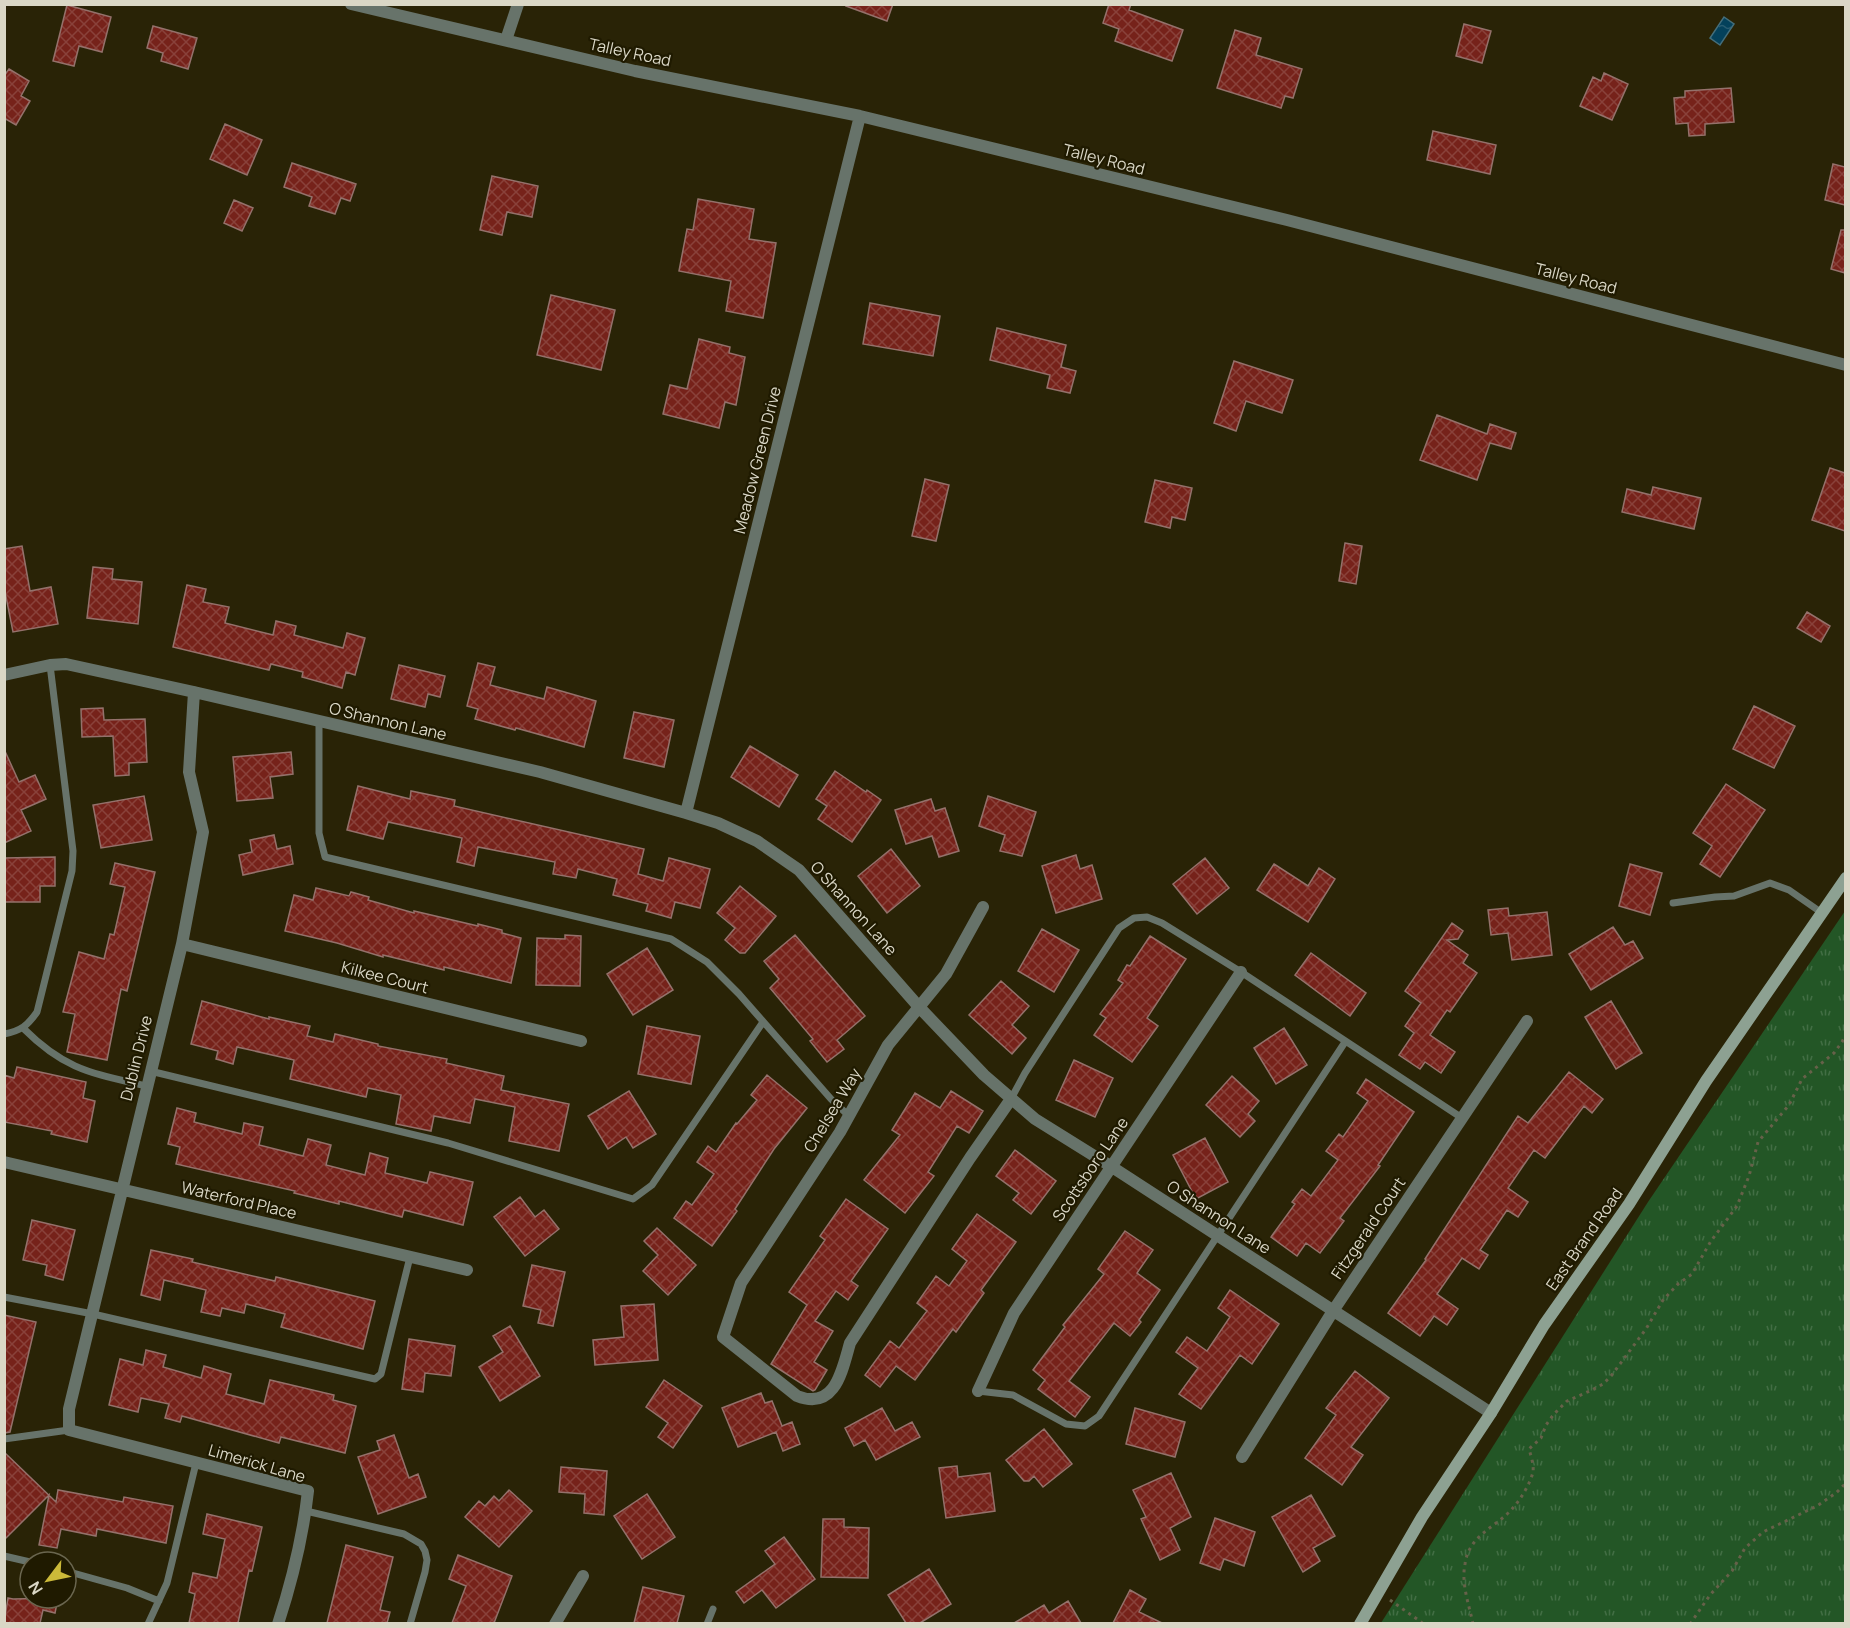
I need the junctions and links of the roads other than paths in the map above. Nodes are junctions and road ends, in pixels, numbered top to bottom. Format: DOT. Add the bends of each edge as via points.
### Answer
graph roads {
  1 [pos="351,4"];
  2 [pos="518,4"];
  3 [pos="506,40"];
  4 [pos="860,116"];
  5 [pos="1845,365"];
  6 [pos="50,665"];
  7 [pos="4,675"];
  8 [pos="194,692"];
  9 [pos="319,722"];
  10 [pos="686,813"];
  11 [pos="1845,878"];
  12 [pos="1673,903"];
  13 [pos="983,907"];
  14 [pos="1822,913"];
  15 [pos="182,945"];
  16 [pos="1241,972"];
  17 [pos="919,1007"];
  18 [pos="1527,1021"];
  19 [pos="763,1022"];
  20 [pos="23,1028"];
  21 [pos="4,1034"];
  22 [pos="581,1041"];
  23 [pos="1345,1042"];
  24 [pos="150,1071"];
  25 [pos="146,1086"];
  26 [pos="1011,1099"];
  27 [pos="849,1116"];
  28 [pos="1462,1118"];
  29 [pos="4,1162"];
  30 [pos="1112,1167"];
  31 [pos="123,1189"];
  32 [pos="1216,1235"];
  33 [pos="410,1257"];
  34 [pos="466,1270"];
  35 [pos="4,1297"];
  36 [pos="1333,1311"];
  37 [pos="93,1314"];
  38 [pos="978,1392"];
  39 [pos="1491,1413"];
  40 [pos="69,1430"];
  41 [pos="4,1439"];
  42 [pos="1242,1457"];
  43 [pos="196,1463"];
  44 [pos="306,1511"];
  45 [pos="78,1574"];
  46 [pos="583,1576"];
  47 [pos="159,1601"];
  48 [pos="713,1609"];
  49 [pos="148,1623"];
  50 [pos="278,1623"];
  51 [pos="410,1623"];
  52 [pos="555,1623"];
  53 [pos="707,1623"];
  54 [pos="1360,1623"];
  1 -- 3 [label="street, Talley Road"];
  2 -- 3 [label="street"];
  3 -- 4 [label="street, Talley Road" via="635,71"];
  4 -- 5 [label="street, Talley Road" via="1287,220"];
  4 -- 10 [label="street, Meadow Green Drive"];
  6 -- 7 [label="street, O Shannon Lane"];
  6 -- 8 [label="street, O Shannon Lane" via="66,664"];
  6 -- 20 [label="lane" via="73,851 72,871 38,1012"];
  8 -- 9 [label="street, O Shannon Lane"];
  8 -- 15 [label="street, Dublin Drive" via="189,772 203,832"];
  9 -- 10 [label="street, O Shannon Lane" via="540,772"];
  9 -- 19 [label="lane" via="319,833 325,857 671,939 707,962"];
  10 -- 17 [label="street, O Shannon Lane" via="757,841 800,870"];
  11 -- 14 [label="main road, East Brand Road"];
  12 -- 14 [label="lane" via="1734,896 1770,883 1790,890"];
  13 -- 17 [label="street, Chelsea Way" via="946,974"];
  14 -- 39 [label="main road, East Brand Road" via="1544,1325"];
  15 -- 22 [label="street, Kilkee Court"];
  15 -- 24 [label="street, Dublin Drive"];
  16 -- 23 [label="lane"];
  16 -- 26 [label="lane" via="1162,923 1147,917 1126,922 1087,976"];
  16 -- 30 [label="street, Scottsboro Lane"];
  17 -- 26 [label="street, O Shannon Lane"];
  17 -- 27 [label="street, Chelsea Way" via="888,1045"];
  18 -- 28 [label="street, Fitzgerald Court"];
  19 -- 24 [label="lane" via="652,1185 633,1199 448,1143"];
  19 -- 27 [label="lane"];
  20 -- 21 [label="lane"];
  20 -- 25 [label="lane" via="58,1059 81,1070"];
  23 -- 28 [label="lane"];
  23 -- 32 [label="lane"];
  24 -- 25 [label="street, Dublin Drive"];
  25 -- 31 [label="street, Dublin Drive"];
  26 -- 27 [label="street, Chelsea Way" via="850,1343 840,1378 831,1392 808,1401 723,1337 741,1283"];
  26 -- 30 [label="street, O Shannon Lane" via="1035,1119"];
  28 -- 36 [label="street, Fitzgerald Court"];
  29 -- 31 [label="street, Waterford Place"];
  30 -- 32 [label="street, O Shannon Lane"];
  30 -- 38 [label="street, Scottsboro Lane" via="1014,1313"];
  31 -- 33 [label="street, Waterford Place"];
  31 -- 37 [label="street, Dublin Drive"];
  32 -- 36 [label="street, O Shannon Lane"];
  32 -- 38 [label="lane" via="1099,1416 1085,1426 1066,1424 1013,1395"];
  33 -- 34 [label="street, Waterford Place"];
  33 -- 37 [label="lane" via="381,1374 375,1379"];
  35 -- 37 [label="lane"];
  36 -- 39 [label="street, O Shannon Lane"];
  36 -- 42 [label="street, Fitzgerald Court"];
  37 -- 40 [label="street, Dublin Drive" via="69,1409"];
  39 -- 54 [label="main road, East Brand Road" via="1422,1517"];
  40 -- 41 [label="lane"];
  40 -- 43 [label="street, Limerick Lane"];
  43 -- 44 [label="street, Limerick Lane" via="308,1491"];
  43 -- 47 [label="lane" via="176,1554"];
  44 -- 50 [label="street"];
  44 -- 51 [label="lane" via="404,1534 421,1544 427,1560"];
  45 -- 47 [label="lane"];
  46 -- 52 [label="street"];
  47 -- 49 [label="lane"];
  48 -- 53 [label="lane"];
}
